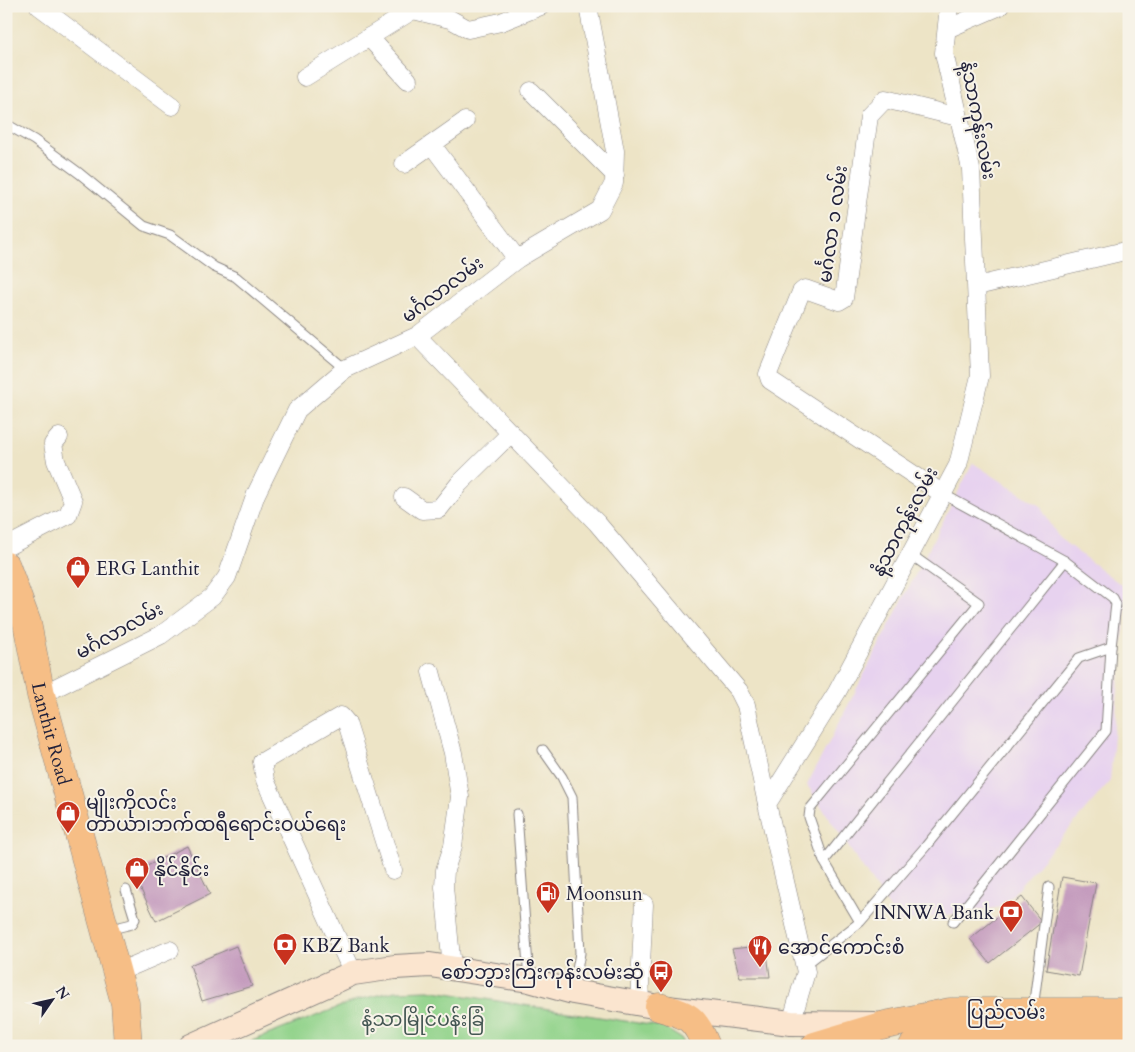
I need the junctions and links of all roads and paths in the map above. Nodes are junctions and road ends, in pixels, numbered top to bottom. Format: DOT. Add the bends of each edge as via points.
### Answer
graph roads {
  1 [pos="39,6"];
  2 [pos="541,6"];
  3 [pos="588,6"];
  4 [pos="949,6"];
  5 [pos="1000,6"];
  6 [pos="947,29"];
  7 [pos="369,37"];
  8 [pos="305,78"];
  9 [pos="408,80"];
  10 [pos="531,91"];
  11 [pos="172,106"];
  12 [pos="958,117"];
  13 [pos="465,121"];
  14 [pos="6,124"];
  15 [pos="432,145"];
  16 [pos="404,164"];
  17 [pos="615,175"];
  18 [pos="1129,250"];
  19 [pos="517,259"];
  20 [pos="977,286"];
  21 [pos="417,336"];
  22 [pos="345,369"];
  23 [pos="511,433"];
  24 [pos="59,437"];
  25 [pos="943,494"];
  26 [pos="404,498"];
  27 [pos="6,547"];
  28 [pos="910,554"];
  29 [pos="1065,560"];
  30 [pos="6,566"];
  31 [pos="1111,647"];
  32 [pos="431,672"];
  33 [pos="41,695"];
  34 [pos="543,750"];
  35 [pos="767,804"];
  36 [pos="517,814"];
  37 [pos="824,861"];
  38 [pos="393,870"];
  39 [pos="1049,887"];
  40 [pos="126,890"];
  41 [pos="644,904"];
  42 [pos="860,922"];
  43 [pos="953,922"];
  44 [pos="105,931"];
  45 [pos="170,950"];
  46 [pos="805,965"];
  47 [pos="452,968"];
  48 [pos="116,973"];
  49 [pos="353,973"];
  50 [pos="529,980"];
  51 [pos="573,992"];
  52 [pos="649,1006"];
  53 [pos="1033,1012"];
  54 [pos="1129,1012"];
  55 [pos="885,1025"];
  56 [pos="797,1031"];
  57 [pos="952,1038"];
  58 [pos="1129,1038"];
  59 [pos="128,1046"];
  60 [pos="191,1046"];
  61 [pos="706,1046"];
  62 [pos="815,1046"];
  63 [pos="913,1046"];
  1 -- 11 [label="street"];
  2 -- 7 [label="street" via="501,22 468,30 450,19 413,10"];
  3 -- 17 [label="street, မင်္ဂလာလမ်း" via="615,151"];
  4 -- 6 [label="street, နံ့သာကုန်းလမ်း"];
  5 -- 6 [label="street"];
  6 -- 12 [label="street, နံ့သာကုန်းလမ်း" via="944,53"];
  7 -- 8 [label="street"];
  7 -- 9 [label="street"];
  10 -- 17 [label="street"];
  12 -- 20 [label="street, နံ့သာကုန်းလမ်း" via="971,169"];
  12 -- 25 [label="street, မင်္ဂလာ ၁ လမ်း" via="885,99 869,116 844,298 839,301 805,289 800,292 768,374 770,380"];
  13 -- 15 [label="street"];
  14 -- 22 [label="lane" via="79,173 144,226 170,235 214,268 236,277"];
  15 -- 16 [label="street"];
  15 -- 19 [label="street"];
  17 -- 19 [label="street, မင်္ဂလာလမ်း" via="600,210"];
  18 -- 20 [label="street"];
  19 -- 21 [label="street, မင်္ဂလာလမ်း"];
  20 -- 25 [label="street, နံ့သာကုန်းလမ်း" via="980,376 958,465"];
  21 -- 22 [label="street, မင်္ဂလာလမ်း"];
  21 -- 23 [label="street"];
  22 -- 33 [label="street, မင်္ဂလာလမ်း" via="297,410 256,494 227,577 212,597 161,635"];
  23 -- 26 [label="street" via="459,484 439,509 422,510"];
  23 -- 35 [label="street" via="597,522 739,691 746,705"];
  24 -- 27 [label="street" via="53,444 56,461 72,501 68,515"];
  25 -- 28 [label="street, နံ့သာကုန်းလမ်း"];
  25 -- 29 [label="lane"];
  28 -- 35 [label="street, နံ့သာကုန်းလမ်း" via="837,692"];
  28 -- 37 [label="lane" via="979,603 810,809 809,817"];
  29 -- 31 [label="lane" via="1114,598"];
  29 -- 37 [label="lane"];
  30 -- 33 [label="main road, Lanthit Road" via="27,623"];
  31 -- 42 [label="lane" via="1079,658"];
  31 -- 43 [label="lane" via="1106,731"];
  32 -- 47 [label="street" via="453,753 460,797 444,887"];
  33 -- 44 [label="main road, Lanthit Road"];
  34 -- 51 [label="lane" via="572,797 580,954"];
  35 -- 46 [label="street"];
  36 -- 50 [label="lane"];
  37 -- 42 [label="lane"];
  38 -- 49 [label="street" via="347,723 341,716 262,762 265,780"];
  39 -- 53 [label="lane"];
  40 -- 44 [label="lane" via="135,919 132,924"];
  41 -- 52 [label="street"];
  42 -- 46 [label="lane"];
  44 -- 48 [label="main road, Lanthit Road"];
  45 -- 48 [label="street"];
  46 -- 56 [label="street"];
  47 -- 49 [label="main road" via="430,965"];
  47 -- 50 [label="main road"];
  48 -- 59 [label="main road, Lanthit Road" via="125,1003"];
  49 -- 60 [label="main road"];
  50 -- 51 [label="main road"];
  51 -- 52 [label="main road"];
  52 -- 56 [label="main road"];
  52 -- 61 [label="main road" via="684,1014 699,1028"];
  53 -- 54 [label="main road, ပြည်လမ်း"];
  53 -- 55 [label="main road, ပြည်လမ်း" via="950,1012"];
  55 -- 56 [label="main road"];
  55 -- 57 [label="main road, ပြည်လမ်း"];
  55 -- 62 [label="main road, ပြည်လမ်း"];
  57 -- 58 [label="main road, ပြည်လမ်း"];
  57 -- 63 [label="main road, ပြည်လမ်း"];
}
